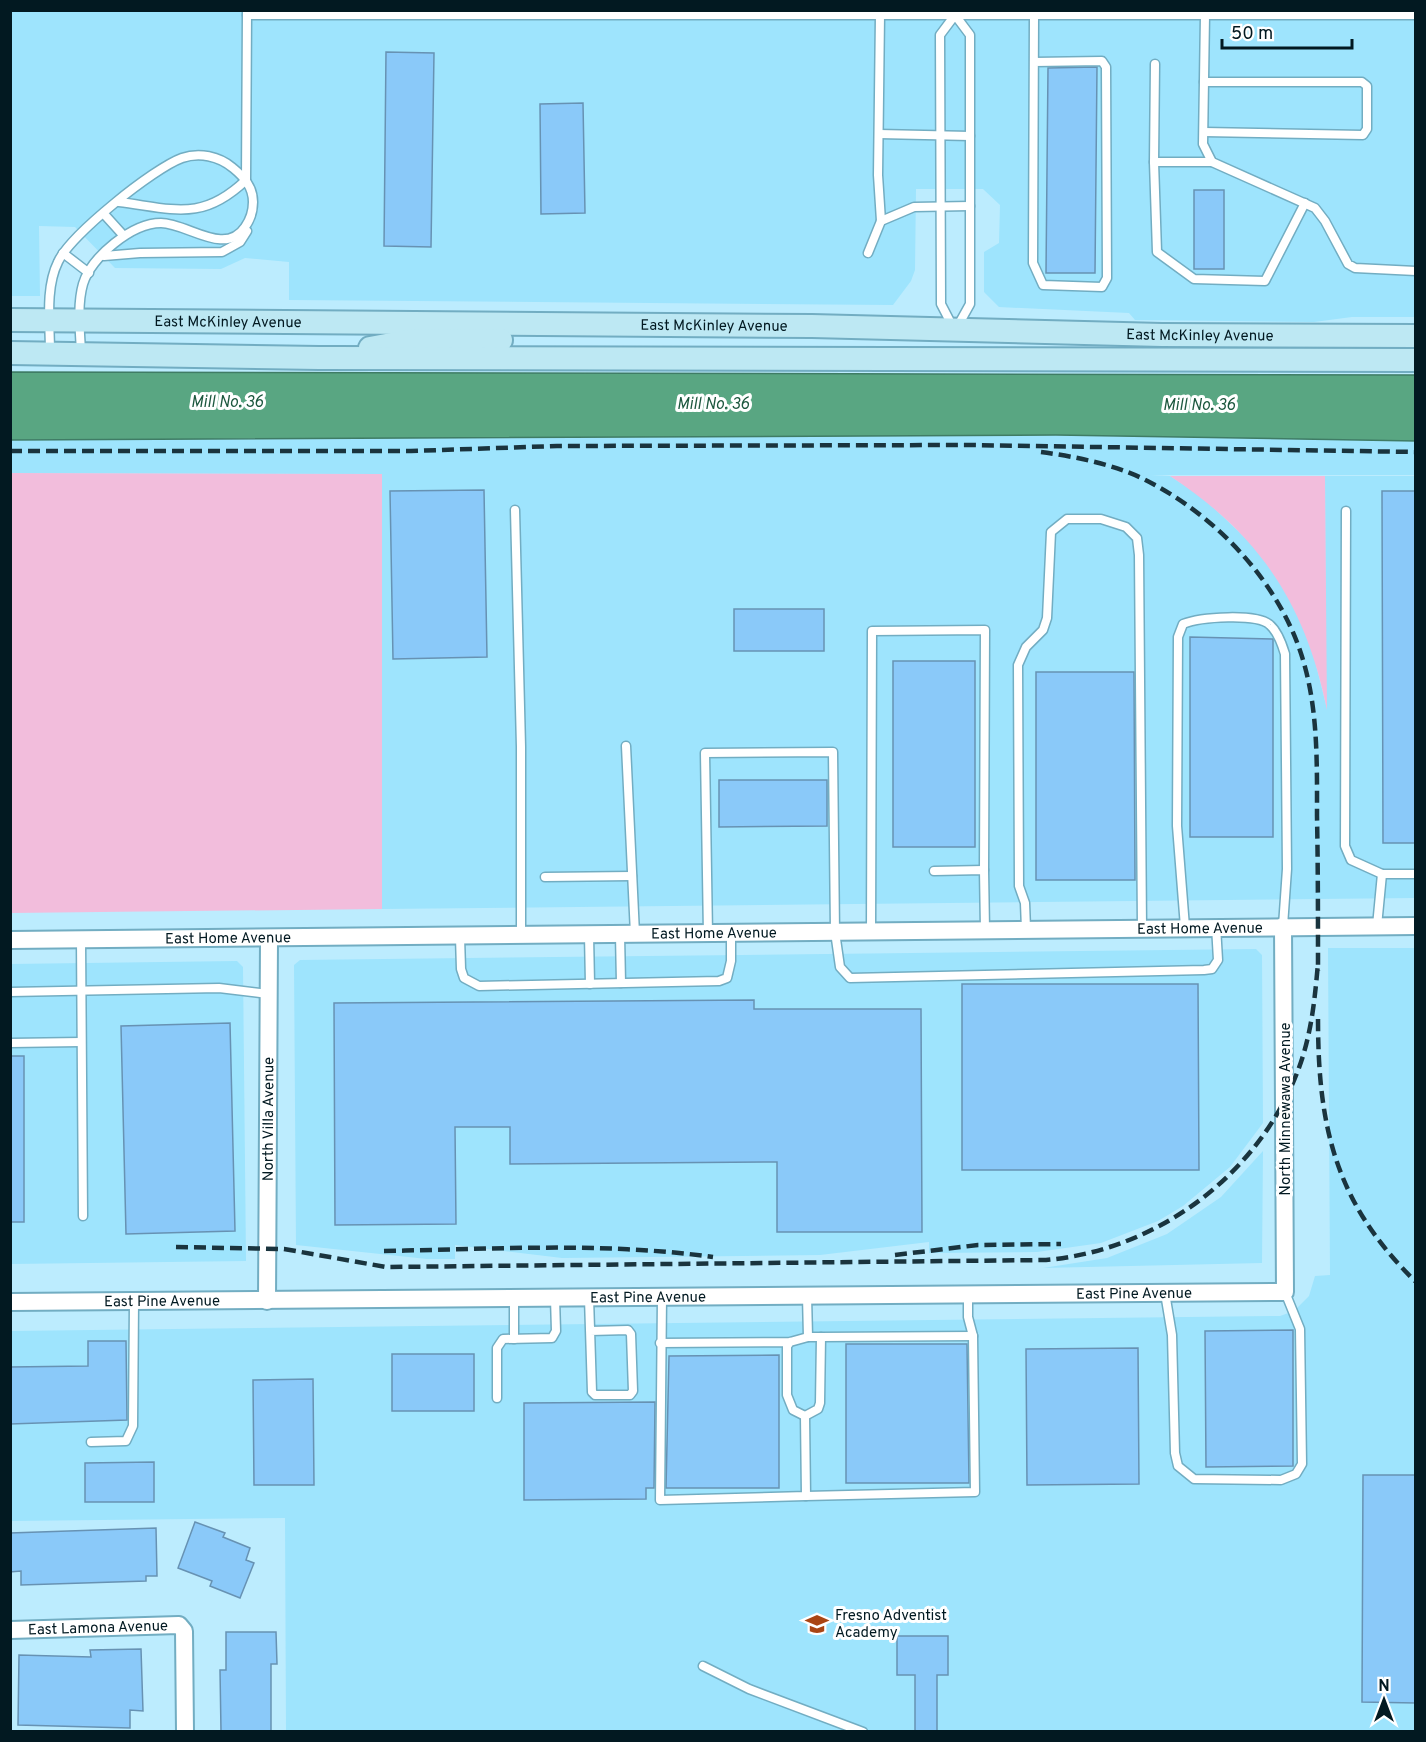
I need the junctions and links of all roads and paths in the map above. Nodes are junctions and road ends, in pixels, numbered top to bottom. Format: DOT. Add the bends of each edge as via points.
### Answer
graph roads {
  1 [pos="247,13"];
  2 [pos="409,13"];
  3 [pos="453,13"];
  4 [pos="691,13"];
  5 [pos="785,13"];
  6 [pos="955,13"];
  7 [pos="1156,13"];
  8 [pos="880,15"];
  9 [pos="1034,15"];
  10 [pos="1205,15"];
  11 [pos="1416,15"];
  12 [pos="1034,62"];
  13 [pos="1155,64"];
  14 [pos="1204,82"];
  15 [pos="1204,132"];
  16 [pos="879,134"];
  17 [pos="940,135"];
  18 [pos="970,136"];
  19 [pos="1154,162"];
  20 [pos="1212,162"];
  21 [pos="246,180"];
  22 [pos="119,202"];
  23 [pos="1305,203"];
  24 [pos="970,206"];
  25 [pos="940,207"];
  26 [pos="104,214"];
  27 [pos="250,219"];
  28 [pos="881,221"];
  29 [pos="123,235"];
  30 [pos="63,253"];
  31 [pos="868,253"];
  32 [pos="103,256"];
  33 [pos="1416,271"];
  34 [pos="89,273"];
  35 [pos="10,320"];
  36 [pos="50,320"];
  37 [pos="80,320"];
  38 [pos="528,325"];
  39 [pos="812,326"];
  40 [pos="955,331"];
  41 [pos="1416,336"];
  42 [pos="50,352"];
  43 [pos="10,353"];
  44 [pos="81,353"];
  45 [pos="318,358"];
  46 [pos="556,359"];
  47 [pos="954,360"];
  48 [pos="1416,360"];
  49 [pos="515,510"];
  50 [pos="1346,511"];
  51 [pos="626,746"];
  52 [pos="984,870"];
  53 [pos="934,871"];
  54 [pos="1382,874"];
  55 [pos="1416,874"];
  56 [pos="632,876"];
  57 [pos="545,877"];
  58 [pos="1216,926"];
  59 [pos="1283,926"];
  60 [pos="1377,926"];
  61 [pos="1416,926"];
  62 [pos="1185,927"];
  63 [pos="1142,928"];
  64 [pos="1026,929"];
  65 [pos="985,930"];
  66 [pos="871,931"];
  67 [pos="835,932"];
  68 [pos="731,933"];
  69 [pos="708,934"];
  70 [pos="589,935"];
  71 [pos="627,935"];
  72 [pos="521,936"];
  73 [pos="460,937"];
  74 [pos="10,940"];
  75 [pos="81,940"];
  76 [pos="269,940"];
  77 [pos="621,983"];
  78 [pos="590,984"];
  79 [pos="81,991"];
  80 [pos="10,992"];
  81 [pos="268,994"];
  82 [pos="10,1042"];
  83 [pos="81,1042"];
  84 [pos="83,1216"];
  85 [pos="1285,1292"];
  86 [pos="1165,1293"];
  87 [pos="968,1295"];
  88 [pos="807,1296"];
  89 [pos="662,1297"];
  90 [pos="555,1298"];
  91 [pos="590,1298"];
  92 [pos="514,1299"];
  93 [pos="134,1301"];
  94 [pos="267,1301"];
  95 [pos="10,1302"];
  96 [pos="590,1331"];
  97 [pos="974,1336"];
  98 [pos="808,1337"];
  99 [pos="821,1337"];
  100 [pos="514,1339"];
  101 [pos="790,1342"];
  102 [pos="660,1343"];
  103 [pos="497,1398"];
  104 [pos="805,1416"];
  105 [pos="91,1442"];
  106 [pos="806,1496"];
  107 [pos="10,1630"];
  108 [pos="703,1666"];
  109 [pos="185,1731"];
  110 [pos="863,1731"];
  1 -- 2 [label="lane"];
  1 -- 21 [label="lane"];
  2 -- 3 [label="lane"];
  3 -- 4 [label="lane"];
  4 -- 5 [label="lane"];
  5 -- 8 [label="lane"];
  6 -- 8 [label="lane"];
  6 -- 9 [label="lane"];
  6 -- 17 [label="lane" via="940,35"];
  6 -- 18 [label="lane" via="970,35"];
  7 -- 9 [label="lane"];
  7 -- 10 [label="lane"];
  8 -- 16 [label="lane"];
  9 -- 12 [label="lane"];
  10 -- 11 [label="lane"];
  10 -- 14 [label="lane"];
  12 -- 12 [label="lane" via="1033,263 1043,285 1102,287 1107,278 1106,67 1102,61"];
  13 -- 19 [label="lane"];
  14 -- 15 [label="lane"];
  14 -- 15 [label="lane" via="1362,82 1367,86 1367,129 1363,135"];
  15 -- 20 [label="lane" via="1203,144"];
  16 -- 17 [label="lane"];
  16 -- 28 [label="lane"];
  17 -- 18 [label="lane"];
  17 -- 25 [label="lane"];
  18 -- 24 [label="lane"];
  19 -- 20 [label="lane"];
  19 -- 23 [label="lane" via="1157,252 1194,279 1265,281"];
  20 -- 23 [label="lane"];
  21 -- 22 [label="lane" via="217,204 194,210"];
  21 -- 22 [label="lane" via="218,159 201,155 183,157 145,179"];
  21 -- 27 [label="lane" via="253,200"];
  22 -- 26 [label="lane"];
  23 -- 33 [label="lane" via="1326,221 1348,264 1355,268"];
  24 -- 25 [label="lane"];
  24 -- 40 [label="lane" via="969,304"];
  25 -- 28 [label="lane" via="914,207"];
  25 -- 40 [label="lane" via="941,304"];
  26 -- 29 [label="lane"];
  26 -- 30 [label="lane"];
  27 -- 29 [label="lane" via="241,233 229,239 160,223 139,226"];
  27 -- 32 [label="lane" via="240,242 222,252"];
  28 -- 31 [label="lane"];
  29 -- 32 [label="lane"];
  30 -- 34 [label="lane"];
  30 -- 36 [label="lane" via="52,280"];
  32 -- 34 [label="lane"];
  34 -- 37 [label="lane" via="82,287"];
  35 -- 36 [label="main road, East McKinley Avenue"];
  36 -- 37 [label="main road, East McKinley Avenue"];
  36 -- 42 [label="lane"];
  37 -- 38 [label="main road, East McKinley Avenue"];
  37 -- 44 [label="lane"];
  38 -- 39 [label="main road, East McKinley Avenue"];
  38 -- 45 [label="main road" via="523,334 507,339 408,341"];
  39 -- 40 [label="main road, East McKinley Avenue"];
  39 -- 46 [label="main road" via="704,339 578,338 562,343"];
  40 -- 41 [label="main road, East McKinley Avenue"];
  40 -- 47 [label="main road"];
  42 -- 43 [label="main road, East McKinley Avenue"];
  42 -- 44 [label="main road, East McKinley Avenue"];
  44 -- 45 [label="main road, East McKinley Avenue"];
  45 -- 46 [label="main road, East McKinley Avenue"];
  46 -- 47 [label="main road, East McKinley Avenue"];
  47 -- 48 [label="main road, East McKinley Avenue"];
  49 -- 72 [label="lane"];
  50 -- 54 [label="lane" via="1345,846 1352,860"];
  51 -- 56 [label="lane"];
  52 -- 53 [label="lane"];
  52 -- 65 [label="lane"];
  52 -- 66 [label="lane" via="985,630 872,631"];
  54 -- 55 [label="lane"];
  54 -- 60 [label="lane"];
  56 -- 57 [label="lane"];
  56 -- 71 [label="lane"];
  58 -- 59 [label="street, East Home Avenue"];
  58 -- 62 [label="street, East Home Avenue"];
  58 -- 67 [label="lane" via="1218,960 1212,969 854,978 842,972"];
  59 -- 60 [label="street, East Home Avenue"];
  59 -- 62 [label="lane" via="1287,869 1285,654 1270,625 1259,619 1195,619 1184,624 1178,637 1177,826"];
  59 -- 85 [label="street, North Minnewawa Avenue"];
  60 -- 61 [label="street, East Home Avenue"];
  62 -- 63 [label="street, East Home Avenue"];
  63 -- 64 [label="street, East Home Avenue"];
  63 -- 64 [label="lane" via="1137,538 1126,527 1101,519 1067,519 1051,532 1047,618 1018,665 1019,886 1025,903"];
  64 -- 65 [label="street, East Home Avenue"];
  65 -- 66 [label="street, East Home Avenue"];
  66 -- 67 [label="street, East Home Avenue"];
  67 -- 68 [label="street, East Home Avenue"];
  67 -- 69 [label="lane" via="833,752 705,753"];
  68 -- 69 [label="street, East Home Avenue"];
  68 -- 77 [label="lane" via="727,978"];
  69 -- 71 [label="street, East Home Avenue"];
  70 -- 71 [label="street, East Home Avenue"];
  70 -- 72 [label="street, East Home Avenue"];
  70 -- 78 [label="lane"];
  71 -- 77 [label="lane"];
  72 -- 73 [label="street, East Home Avenue"];
  73 -- 76 [label="street, East Home Avenue"];
  73 -- 78 [label="lane" via="461,969 470,983"];
  74 -- 75 [label="street, East Home Avenue"];
  75 -- 76 [label="street, East Home Avenue"];
  75 -- 79 [label="lane"];
  76 -- 81 [label="street, North Villa Avenue"];
  77 -- 78 [label="lane"];
  79 -- 80 [label="lane"];
  79 -- 81 [label="lane" via="219,988"];
  79 -- 83 [label="lane"];
  81 -- 94 [label="street, North Villa Avenue"];
  82 -- 83 [label="lane"];
  83 -- 84 [label="lane"];
  85 -- 86 [label="street, East Pine Avenue"];
  85 -- 86 [label="lane" via="1300,1329 1302,1347 1302,1464 1296,1474 1281,1480 1194,1479 1178,1466 1172,1346"];
  86 -- 87 [label="street, East Pine Avenue"];
  87 -- 88 [label="street, East Pine Avenue"];
  87 -- 97 [label="lane" via="968,1317"];
  88 -- 89 [label="street, East Pine Avenue"];
  88 -- 98 [label="lane"];
  89 -- 91 [label="street, East Pine Avenue"];
  89 -- 102 [label="lane"];
  90 -- 91 [label="street, East Pine Avenue"];
  90 -- 92 [label="street, East Pine Avenue"];
  90 -- 100 [label="lane" via="556,1331 552,1338"];
  91 -- 96 [label="lane"];
  92 -- 94 [label="street, East Pine Avenue"];
  92 -- 100 [label="lane"];
  93 -- 94 [label="street, East Pine Avenue"];
  93 -- 95 [label="street, East Pine Avenue"];
  93 -- 105 [label="lane" via="133,1426 126,1441"];
  96 -- 96 [label="lane" via="592,1392 630,1395 631,1334 628,1330"];
  97 -- 99 [label="lane"];
  97 -- 106 [label="lane" via="975,1492"];
  98 -- 99 [label="lane"];
  98 -- 101 [label="lane"];
  99 -- 104 [label="lane" via="820,1403 818,1409"];
  100 -- 103 [label="lane" via="503,1339 497,1348"];
  101 -- 102 [label="lane"];
  101 -- 104 [label="lane" via="787,1395 793,1410"];
  102 -- 106 [label="lane" via="660,1500"];
  104 -- 106 [label="lane"];
  107 -- 109 [label="street, East Lamona Avenue" via="179,1625 184,1631"];
  108 -- 110 [label="lane" via="749,1689"];
}
